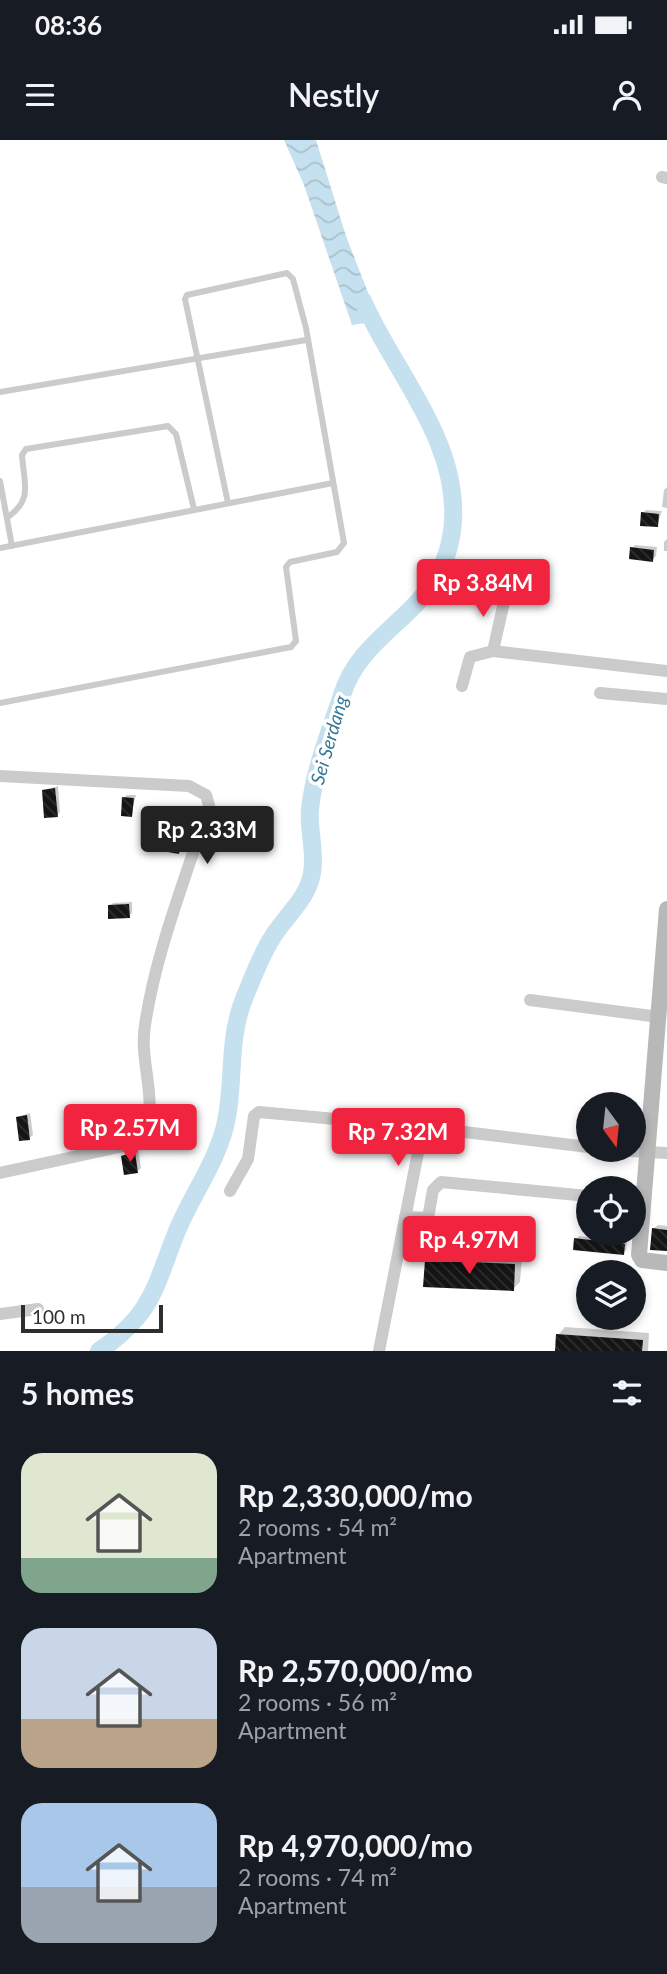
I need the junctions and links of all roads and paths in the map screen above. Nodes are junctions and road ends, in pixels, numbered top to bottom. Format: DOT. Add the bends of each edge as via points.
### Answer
graph roads {
  1 [pos="306,340"];
  2 [pos="197,357"];
  3 [pos="0,392"];
  4 [pos="0,481"];
  5 [pos="333,483"];
  6 [pos="228,503"];
  7 [pos="194,509"];
  8 [pos="8,517"];
  9 [pos="12,546"];
  10 [pos="0,548"];
  11 [pos="506,593"];
  12 [pos="494,651"];
  13 [pos="667,671"];
  14 [pos="462,686"];
  15 [pos="600,692"];
  16 [pos="667,699"];
  17 [pos="0,703"];
  18 [pos="0,776"];
  19 [pos="667,909"];
  20 [pos="666,929"];
  21 [pos="664,988"];
  22 [pos="530,1000"];
  23 [pos="659,1017"];
  24 [pos="662,1038"];
  25 [pos="424,1127"];
  26 [pos="576,1146"];
  27 [pos="646,1153"];
  28 [pos="649,1153"];
  29 [pos="667,1153"];
  30 [pos="0,1173"];
  31 [pos="644,1176"];
  32 [pos="230,1191"];
  33 [pos="576,1195"];
  34 [pos="407,1217"];
  35 [pos="640,1246"];
  36 [pos="667,1263"];
  37 [pos="38,1310"];
  38 [pos="0,1314"];
  39 [pos="379,1351"];
  1 -- 2 [label="lane"];
  1 -- 2 [label="lane" via="293,279 284,273 186,296"];
  1 -- 5 [label="lane"];
  2 -- 3 [label="lane"];
  2 -- 6 [label="lane"];
  4 -- 8 [label="lane"];
  5 -- 6 [label="lane"];
  5 -- 17 [label="lane" via="343,547 286,567 297,636 290,647"];
  6 -- 7 [label="lane"];
  7 -- 8 [label="lane" via="176,434 168,426 26,449 22,455 24,499"];
  7 -- 9 [label="lane"];
  8 -- 9 [label="lane"];
  9 -- 10 [label="lane"];
  11 -- 12 [label="street"];
  12 -- 13 [label="street"];
  12 -- 14 [label="street" via="470,657"];
  15 -- 16 [label="street"];
  18 -- 30 [label="street" via="189,786 206,795 209,805 149,993 144,1030 149,1085 146,1131 133,1144"];
  19 -- 20 [label="street"];
  20 -- 21 [label="street"];
  21 -- 23 [label="street"];
  22 -- 23 [label="street"];
  23 -- 24 [label="street"];
  24 -- 28 [label="street"];
  25 -- 26 [label="street"];
  25 -- 32 [label="street" via="259,1112 253,1120 246,1165"];
  25 -- 34 [label="street"];
  27 -- 28 [label="street"];
  28 -- 29 [label="street"];
  28 -- 31 [label="street"];
  33 -- 34 [label="street" via="441,1182 433,1190 428,1218"];
  34 -- 39 [label="street"];
  35 -- 36 [label="street" via="640,1258"];
  37 -- 38 [label="street"];
}
